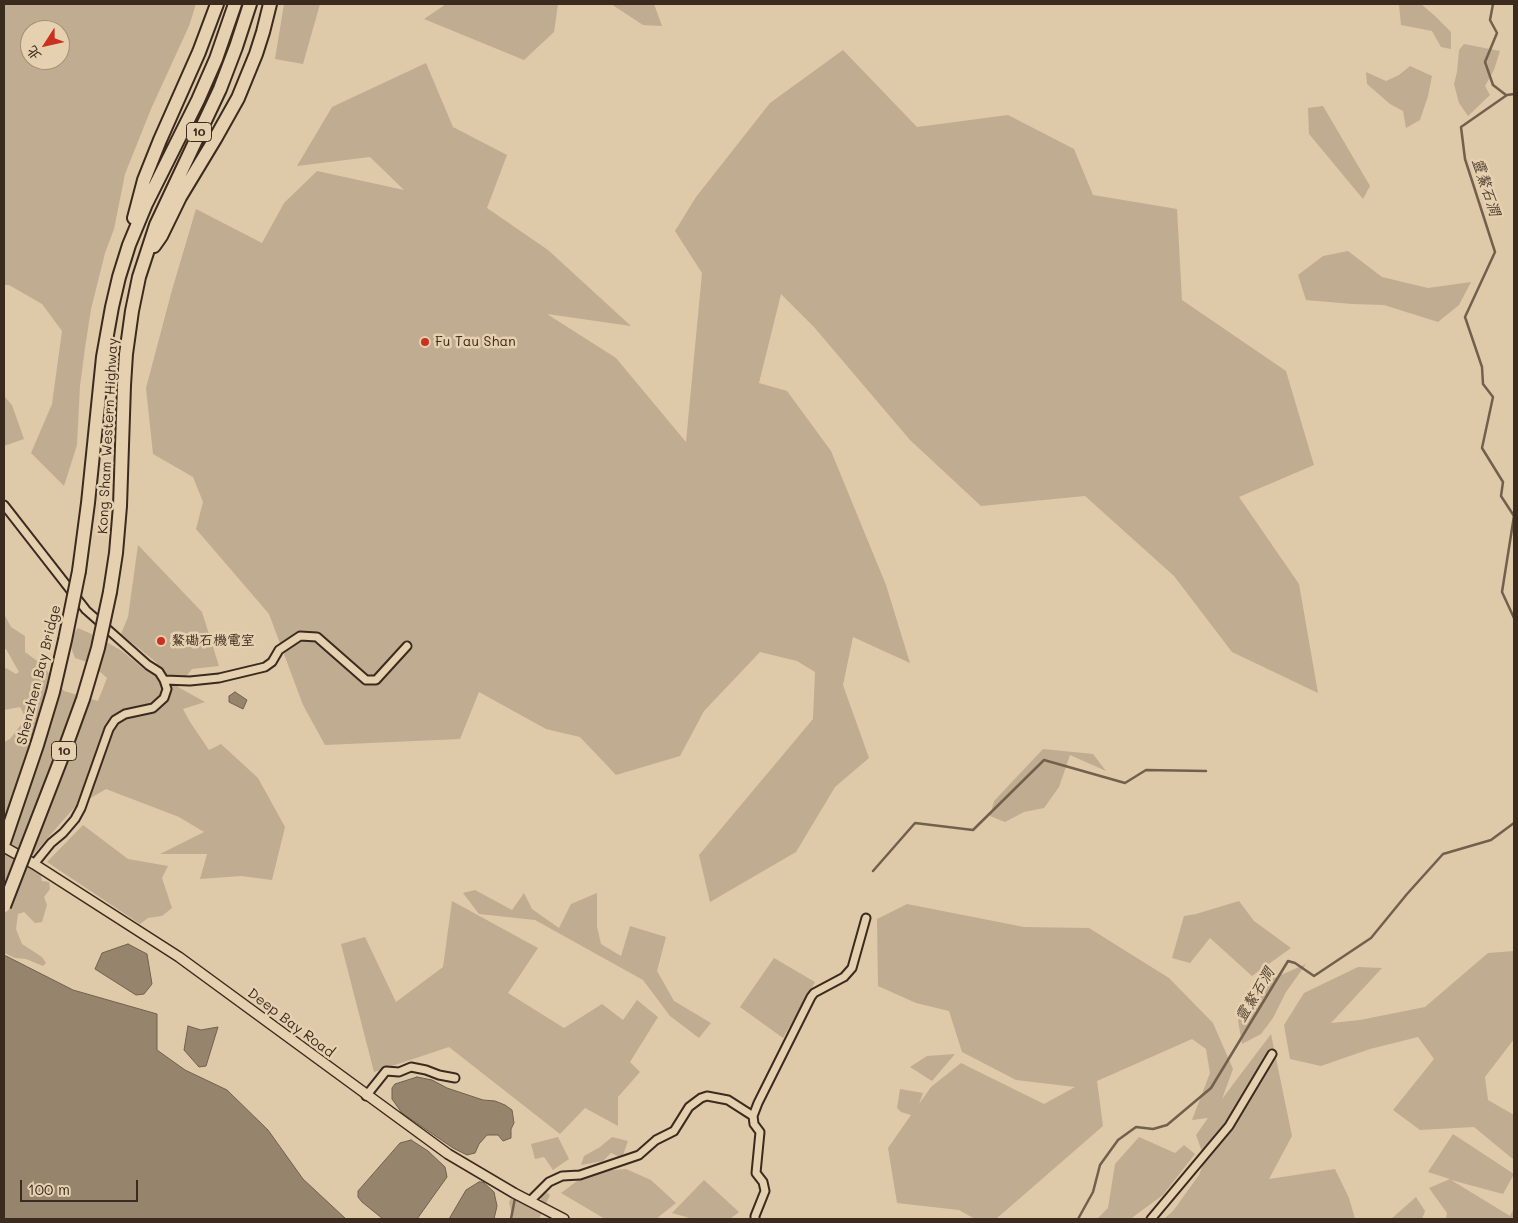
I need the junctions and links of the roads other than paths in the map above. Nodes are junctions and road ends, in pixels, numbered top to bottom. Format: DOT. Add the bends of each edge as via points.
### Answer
graph roads {
  1 [pos="217,4"];
  2 [pos="235,4"];
  3 [pos="250,4"];
  4 [pos="270,4"];
  5 [pos="129,245"];
  6 [pos="145,259"];
  7 [pos="4,505"];
  8 [pos="79,572"];
  9 [pos="407,646"];
  10 [pos="164,680"];
  11 [pos="4,842"];
  12 [pos="4,847"];
  13 [pos="34,864"];
  14 [pos="4,906"];
  15 [pos="866,918"];
  16 [pos="1272,1054"];
  17 [pos="454,1078"];
  18 [pos="366,1096"];
  19 [pos="753,1116"];
  20 [pos="530,1201"];
  21 [pos="564,1219"];
  22 [pos="755,1219"];
  23 [pos="1151,1219"];
  1 -- 5 [label="highway" via="144,180"];
  2 -- 5 [label="highway, Kong Sham Western Highway / 10" via="208,78"];
  3 -- 6 [label="highway, Kong Sham Western Highway / 10" via="220,89 160,217"];
  4 -- 6 [label="highway" via="256,54 238,98"];
  5 -- 8 [label="highway, Kong Sham Western Highway / 10" via="106,337"];
  6 -- 14 [label="highway, Kong Sham Western Highway / 10, bridge" via="126,354 119,528 98,648 63,754"];
  7 -- 10 [label="street" via="86,610 159,672"];
  8 -- 11 [label="highway, Shenzhen Bay Bridge / 10, bridge" via="53,692"];
  9 -- 10 [label="street" via="376,680 366,680 317,638 300,636 278,650 272,662 265,667 219,678"];
  10 -- 13 [label="street" via="167,689 164,698 153,708 125,714 115,720 75,819"];
  12 -- 13 [label="street, Deep Bay Road"];
  13 -- 18 [label="street, Deep Bay Road" via="179,957"];
  15 -- 19 [label="street" via="852,968 844,977 811,997"];
  16 -- 23 [label="street" via="1229,1126"];
  17 -- 18 [label="street" via="412,1068 386,1071"];
  18 -- 20 [label="street, Deep Bay Road" via="448,1154"];
  19 -- 20 [label="street" via="728,1100 701,1098 689,1107 674,1131 656,1140 639,1155 580,1175 562,1176 549,1182"];
  19 -- 22 [label="street" via="760,1132 756,1173 765,1190"];
  20 -- 21 [label="street, Deep Bay Road"];
}
